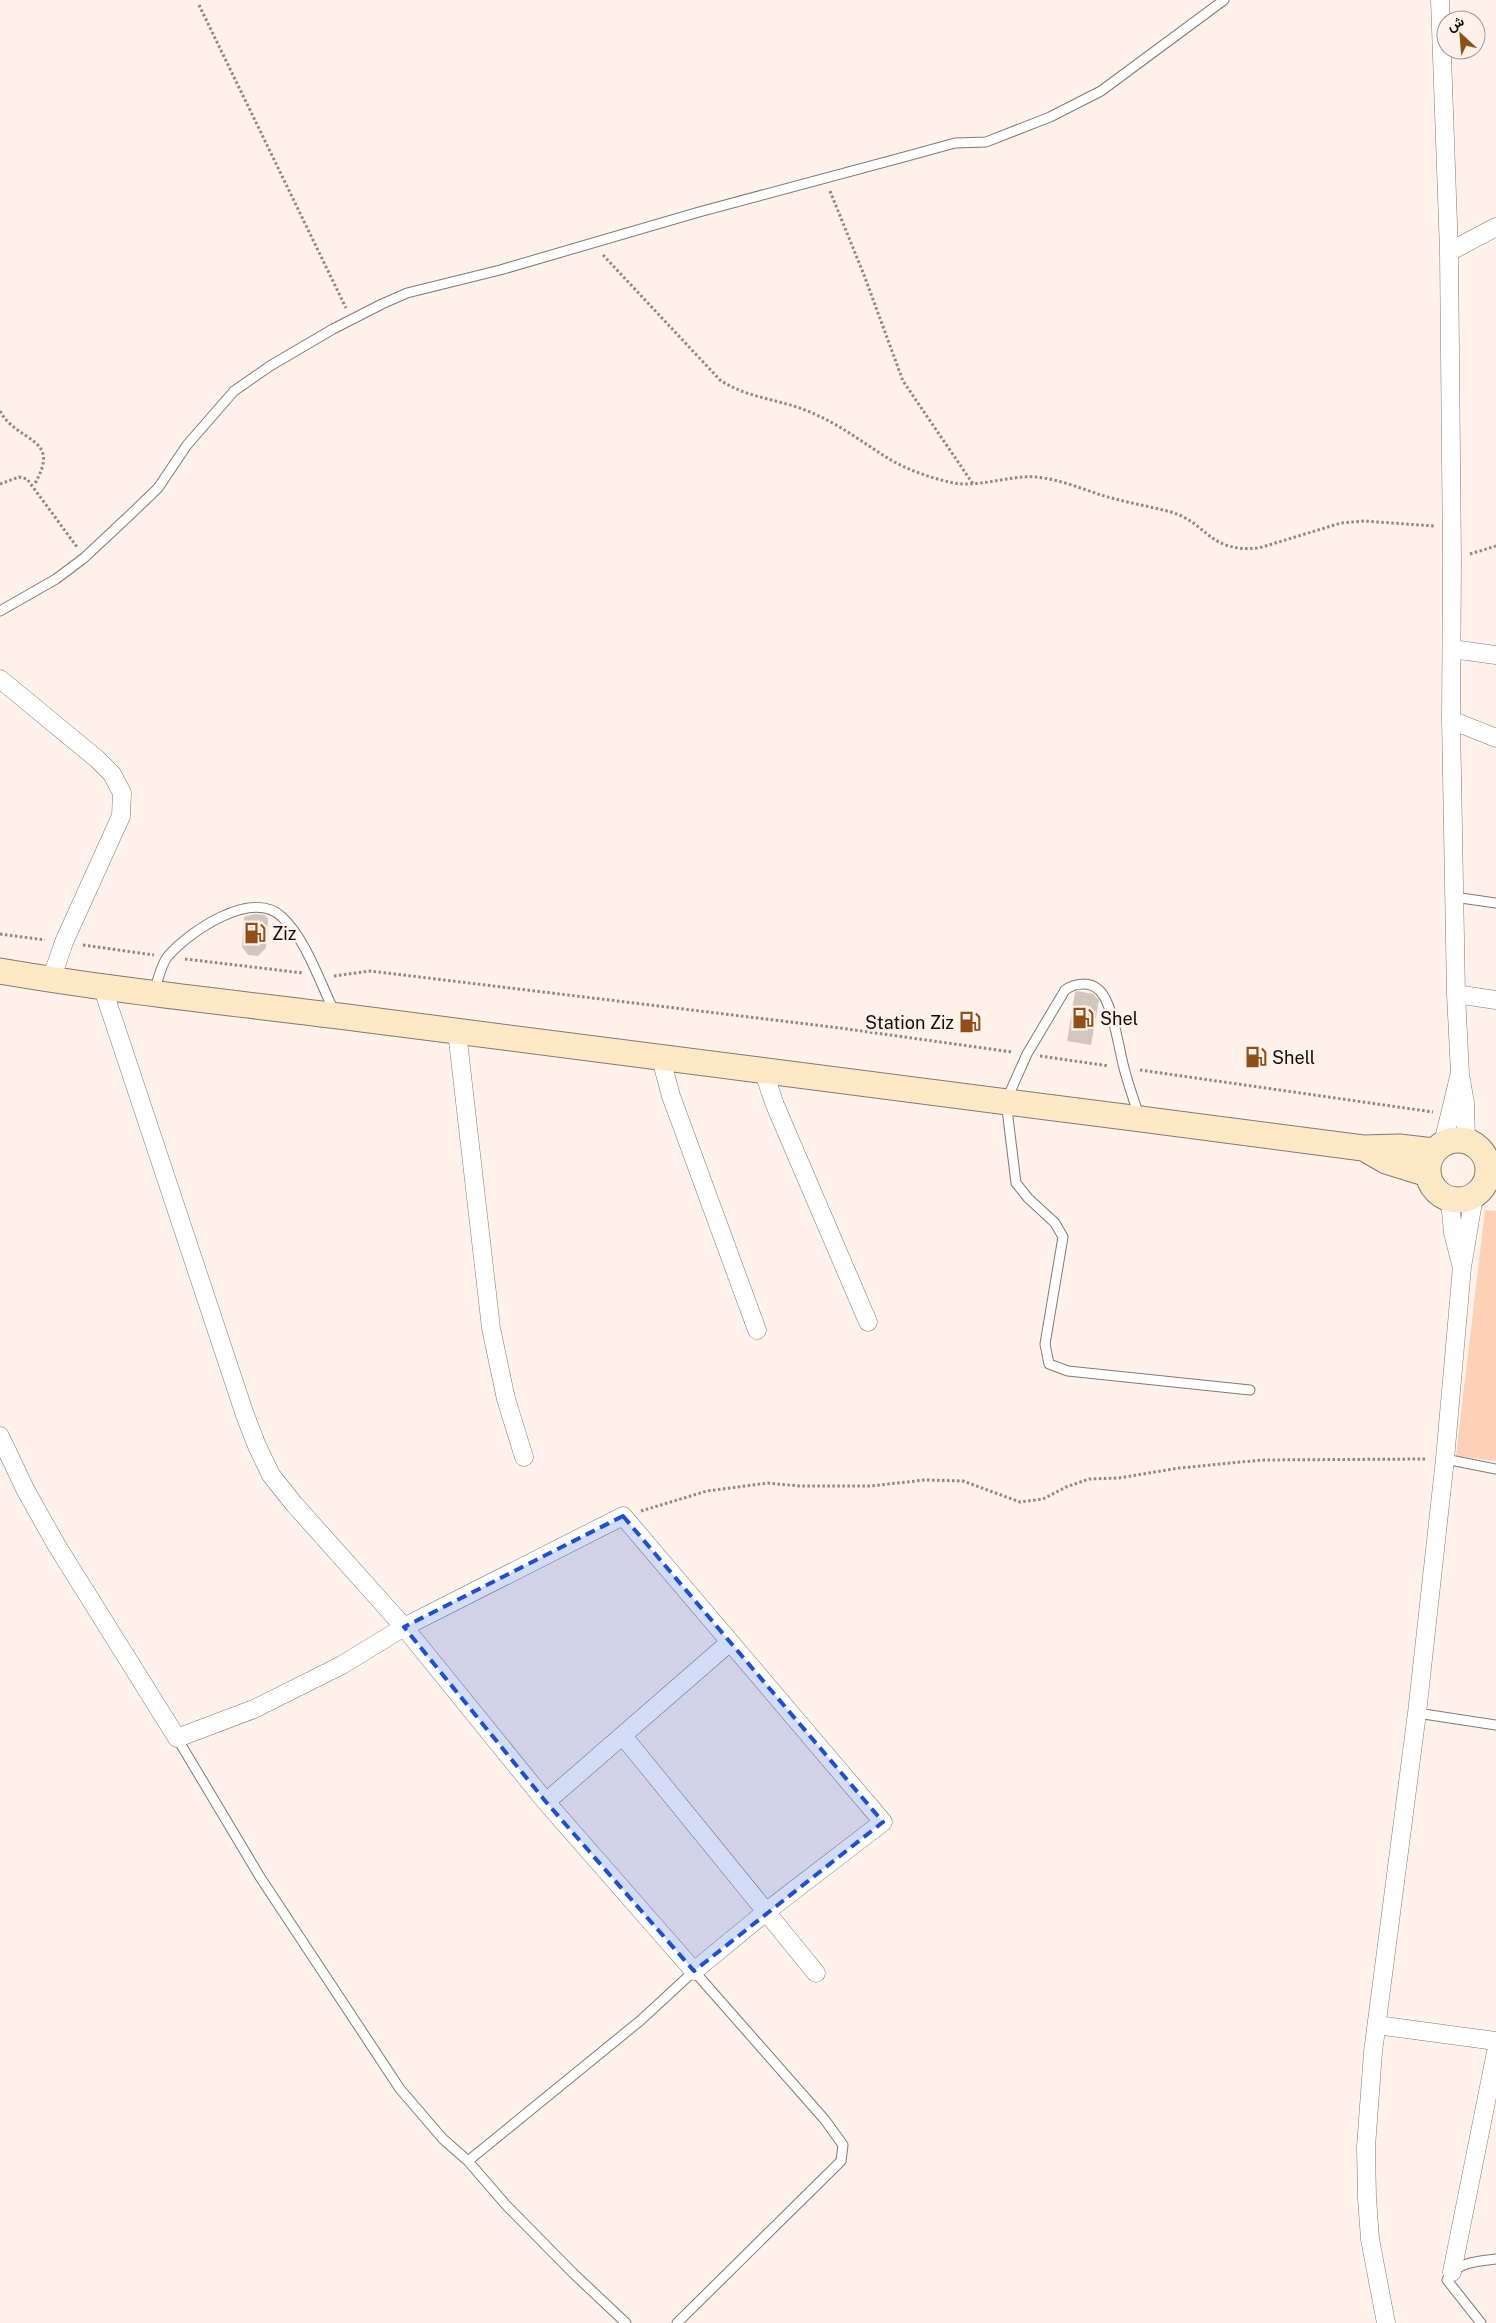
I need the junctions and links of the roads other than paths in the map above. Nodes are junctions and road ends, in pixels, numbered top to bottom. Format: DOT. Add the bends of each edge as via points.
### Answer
graph roads {
  1 [pos="1224,0"];
  2 [pos="1440,0"];
  3 [pos="1496,227"];
  4 [pos="1449,252"];
  5 [pos="0,611"];
  6 [pos="1452,649"];
  7 [pos="1496,655"];
  8 [pos="0,679"];
  9 [pos="1451,720"];
  10 [pos="1496,738"];
  11 [pos="1454,897"];
  12 [pos="1496,903"];
  13 [pos="0,971"];
  14 [pos="51,980"];
  15 [pos="102,986"];
  16 [pos="153,994"];
  17 [pos="1456,994"];
  18 [pos="1496,1000"];
  19 [pos="336,1016"];
  20 [pos="457,1032"];
  21 [pos="661,1059"];
  22 [pos="764,1073"];
  23 [pos="1460,1074"];
  24 [pos="1006,1102"];
  25 [pos="1140,1118"];
  26 [pos="1458,1153"];
  27 [pos="1476,1191"];
  28 [pos="1462,1267"];
  29 [pos="868,1322"];
  30 [pos="757,1330"];
  31 [pos="1250,1390"];
  32 [pos="0,1436"];
  33 [pos="524,1456"];
  34 [pos="1444,1459"];
  35 [pos="1496,1469"];
  36 [pos="404,1627"];
  37 [pos="730,1642"];
  38 [pos="1417,1713"];
  39 [pos="1496,1725"];
  40 [pos="623,1736"];
  41 [pos="178,1738"];
  42 [pos="546,1802"];
  43 [pos="767,1911"];
  44 [pos="694,1971"];
  45 [pos="816,1973"];
  46 [pos="1377,2025"];
  47 [pos="1496,2041"];
  48 [pos="1496,2052"];
  49 [pos="468,2161"];
  50 [pos="1496,2259"];
  51 [pos="1452,2272"];
  52 [pos="626,2323"];
  53 [pos="677,2323"];
  54 [pos="1386,2323"];
  55 [pos="1481,2323"];
  1 -- 5 [label="lane" via="1101,91 1050,117 986,142 955,143 407,293 352,320 270,366 234,391 187,445 158,488 84,558 56,579"];
  2 -- 4 [label="street"];
  3 -- 4 [label="street"];
  4 -- 6 [label="street"];
  6 -- 7 [label="street"];
  6 -- 9 [label="street"];
  8 -- 14 [label="street" via="97,759 112,774 122,793 122,816 64,942"];
  9 -- 10 [label="street"];
  9 -- 11 [label="street"];
  11 -- 12 [label="lane"];
  11 -- 17 [label="street"];
  13 -- 14 [label="main road"];
  14 -- 15 [label="main road"];
  15 -- 16 [label="main road"];
  15 -- 36 [label="street" via="257,1446 271,1475 294,1504"];
  16 -- 19 [label="main road"];
  16 -- 19 [label="lane" via="167,957 201,928 245,908 266,909 276,912 293,929"];
  17 -- 18 [label="street"];
  17 -- 23 [label="street"];
  19 -- 20 [label="main road"];
  20 -- 21 [label="main road"];
  20 -- 33 [label="street" via="491,1328 506,1399"];
  21 -- 22 [label="main road"];
  21 -- 30 [label="street" via="671,1096"];
  22 -- 24 [label="main road"];
  22 -- 29 [label="street"];
  23 -- 26 [label="street" via="1466,1103"];
  23 -- 26 [label="street" via="1448,1114"];
  24 -- 25 [label="main road"];
  24 -- 25 [label="lane" via="1027,1054 1065,990 1072,984 1081,983 1100,991 1104,998"];
  24 -- 31 [label="lane" via="1016,1183 1055,1223 1063,1237 1045,1344 1049,1364 1068,1371"];
  25 -- 26 [label="main road" via="1363,1148"];
  26 -- 27 [label="main road" via="1489,1174"];
  26 -- 27 [label="main road" via="1432,1185 1440,1194"];
  27 -- 28 [label="street"];
  27 -- 28 [label="street" via="1453,1233"];
  28 -- 34 [label="street"];
  32 -- 41 [label="street" via="26,1491 62,1554"];
  34 -- 35 [label="lane"];
  34 -- 38 [label="street"];
  36 -- 37 [label="street" via="623,1516"];
  36 -- 41 [label="street" via="342,1665 254,1709"];
  36 -- 42 [label="street"];
  37 -- 40 [label="street"];
  37 -- 43 [label="street" via="883,1822"];
  38 -- 39 [label="lane"];
  38 -- 46 [label="street"];
  40 -- 42 [label="street"];
  40 -- 43 [label="street"];
  41 -- 49 [label="lane" via="260,1877 400,2089"];
  42 -- 44 [label="street"];
  43 -- 44 [label="street"];
  43 -- 45 [label="street"];
  44 -- 49 [label="lane" via="628,2032"];
  44 -- 53 [label="lane" via="843,2145 841,2161"];
  46 -- 47 [label="street"];
  46 -- 54 [label="street" via="1366,2147 1367,2198 1370,2239"];
  48 -- 51 [label="street"];
  49 -- 52 [label="lane" via="506,2205"];
  50 -- 51 [label="lane" via="1463,2265"];
  51 -- 55 [label="lane" via="1447,2283"];
}
